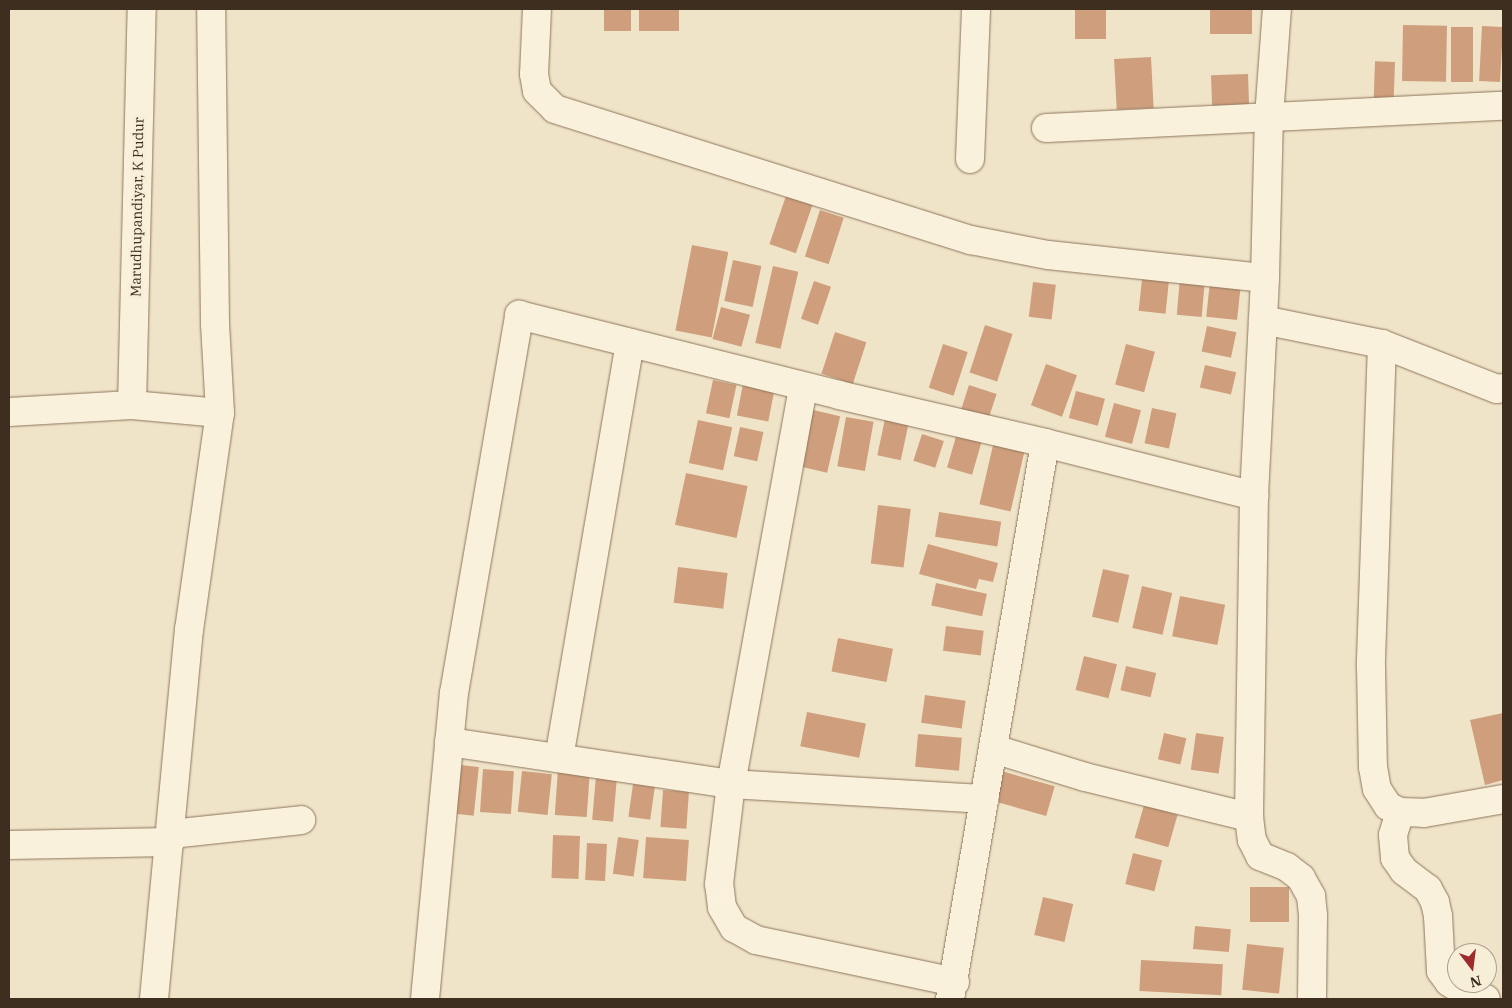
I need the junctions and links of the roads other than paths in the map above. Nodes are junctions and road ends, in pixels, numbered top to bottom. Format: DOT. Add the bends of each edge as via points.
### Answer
graph roads {
  1 [pos="142,9"];
  2 [pos="211,9"];
  3 [pos="537,9"];
  4 [pos="976,9"];
  5 [pos="1277,9"];
  6 [pos="1503,106"];
  7 [pos="1269,117"];
  8 [pos="1046,128"];
  9 [pos="970,159"];
  10 [pos="1265,278"];
  11 [pos="1263,320"];
  12 [pos="630,343"];
  13 [pos="1382,344"];
  14 [pos="803,387"];
  15 [pos="1503,388"];
  16 [pos="132,405"];
  17 [pos="9,412"];
  18 [pos="220,413"];
  19 [pos="1045,444"];
  20 [pos="1254,496"];
  21 [pos="449,742"];
  22 [pos="994,749"];
  23 [pos="559,758"];
  24 [pos="731,784"];
  25 [pos="985,799"];
  26 [pos="1503,799"];
  27 [pos="1400,812"];
  28 [pos="1249,817"];
  29 [pos="301,820"];
  30 [pos="171,838"];
  31 [pos="9,846"];
  32 [pos="952,991"];
  33 [pos="154,999"];
  34 [pos="425,999"];
  35 [pos="1312,999"];
  36 [pos="1486,999"];
  1 -- 16 [label="street, Marudhupandiyar, K Pudur"];
  2 -- 18 [label="street" via="215,324"];
  3 -- 10 [label="street" via="534,74 537,91 555,109 971,240 1048,255"];
  4 -- 9 [label="street"];
  5 -- 7 [label="street"];
  6 -- 7 [label="street"];
  7 -- 8 [label="street"];
  7 -- 10 [label="street"];
  10 -- 11 [label="street"];
  11 -- 13 [label="street"];
  11 -- 20 [label="street"];
  12 -- 14 [label="street"];
  12 -- 21 [label="street" via="519,315 454,693"];
  12 -- 23 [label="street"];
  13 -- 15 [label="street" via="1497,389"];
  13 -- 27 [label="street" via="1371,667 1373,767 1376,789 1388,806"];
  14 -- 19 [label="street"];
  14 -- 24 [label="street"];
  16 -- 17 [label="street"];
  16 -- 18 [label="street"];
  18 -- 30 [label="street" via="189,630"];
  19 -- 20 [label="street"];
  19 -- 22 [label="street"];
  20 -- 28 [label="street"];
  21 -- 23 [label="street"];
  21 -- 34 [label="street"];
  22 -- 25 [label="street"];
  22 -- 28 [label="street" via="1084,777"];
  23 -- 24 [label="street"];
  24 -- 25 [label="street"];
  24 -- 32 [label="street" via="719,884 722,907 734,928 756,940"];
  25 -- 32 [label="street"];
  26 -- 27 [label="street" via="1424,813"];
  27 -- 36 [label="street" via="1393,835 1394,858 1404,871 1428,889 1435,902 1441,970 1449,982"];
  28 -- 35 [label="street" via="1252,840 1260,856 1287,867 1300,878 1311,896"];
  29 -- 30 [label="street"];
  30 -- 31 [label="street"];
  30 -- 33 [label="street"];
}
